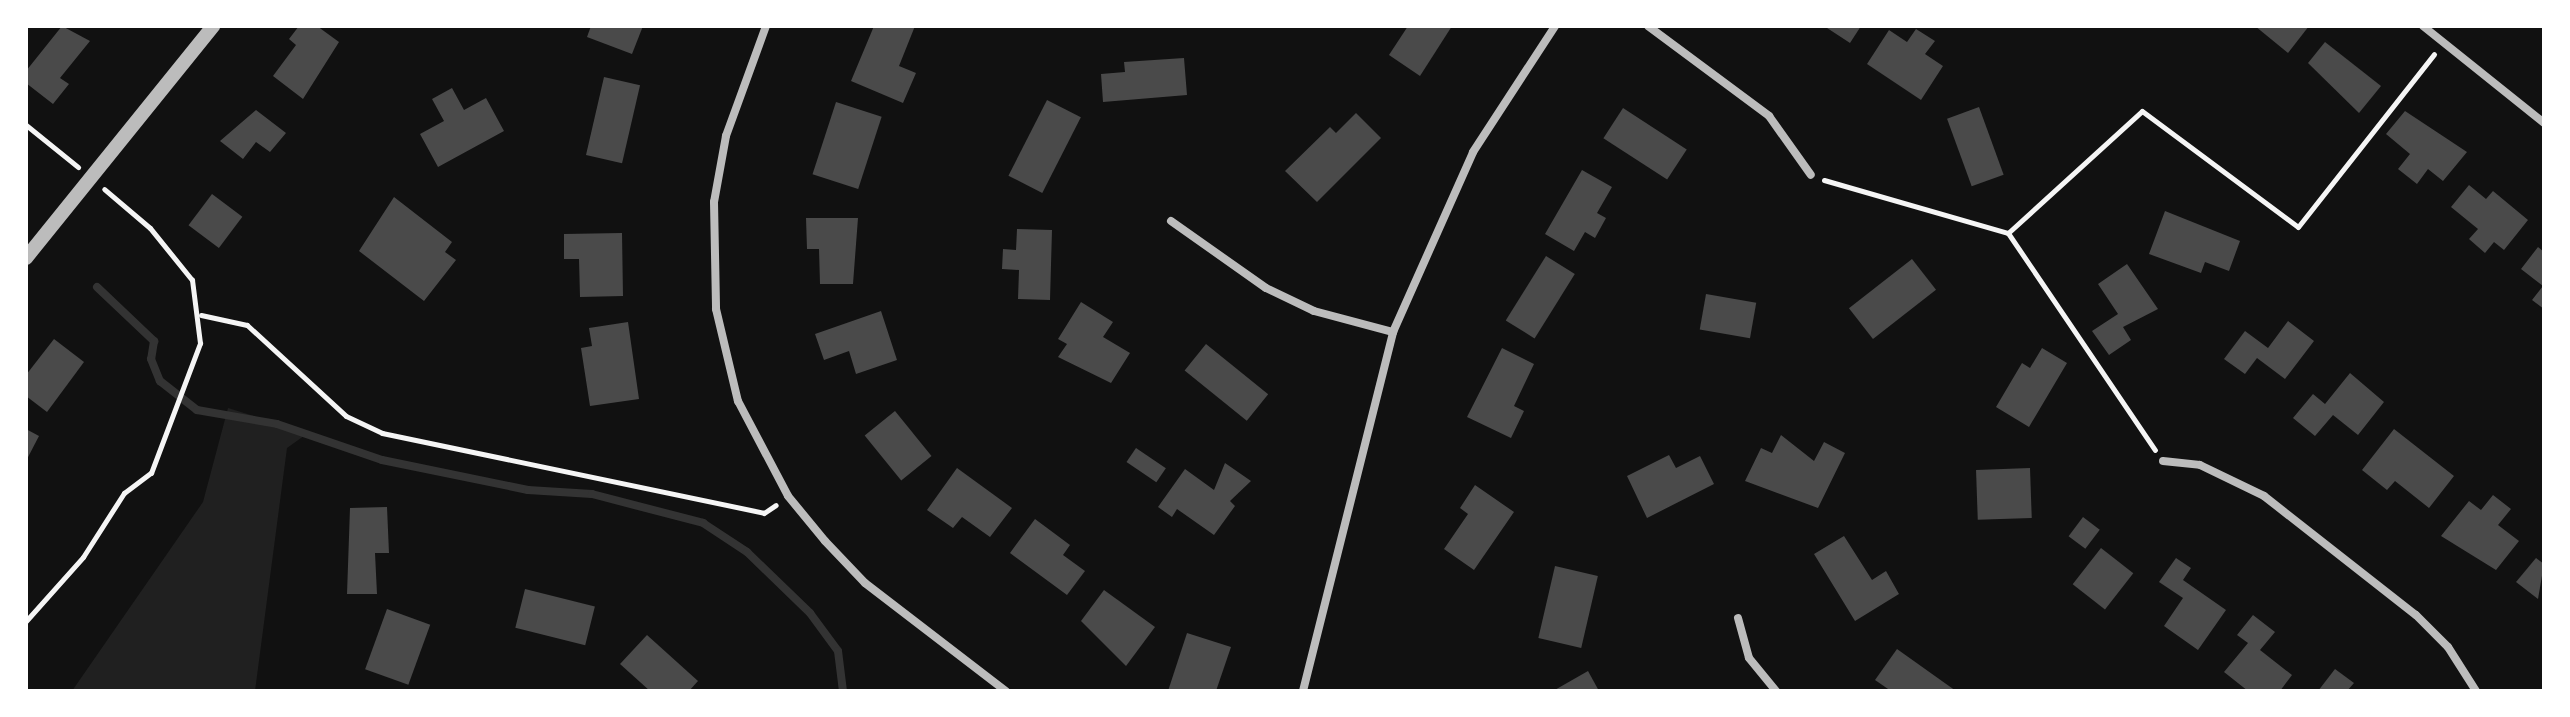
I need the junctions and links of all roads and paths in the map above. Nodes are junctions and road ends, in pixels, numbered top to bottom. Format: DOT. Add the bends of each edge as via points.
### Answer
graph roads {
  1 [pos="213,26"];
  2 [pos="766,26"];
  3 [pos="1555,26"];
  4 [pos="1648,26"];
  5 [pos="2423,26"];
  6 [pos="2443,42"];
  7 [pos="2544,123"];
  8 [pos="26,125"];
  9 [pos="62,152"];
  10 [pos="1811,175"];
  11 [pos="116,199"];
  12 [pos="1171,221"];
  13 [pos="2008,233"];
  14 [pos="26,258"];
  15 [pos="201,315"];
  16 [pos="1393,332"];
  17 [pos="2163,461"];
  18 [pos="788,496"];
  19 [pos="1738,618"];
  20 [pos="26,621"];
  21 [pos="1006,691"];
  22 [pos="1303,691"];
  23 [pos="1776,691"];
  24 [pos="2476,691"];
  1 -- 14 [label="street"];
  2 -- 18 [label="street" via="726,136 711,256 723,358 754,438"];
  3 -- 16 [label="street" via="1473,152"];
  4 -- 10 [label="street" via="1769,116"];
  5 -- 6 [label="street"];
  6 -- 7 [label="street"];
  6 -- 13 [label="path" via="2298,227 2142,111"];
  8 -- 9 [label="path"];
  10 -- 13 [label="path"];
  11 -- 15 [label="path" via="174,253"];
  12 -- 16 [label="street" via="1266,288 1314,311"];
  13 -- 17 [label="path"];
  15 -- 18 [label="path" via="247,325 346,416 382,433 764,513"];
  15 -- 20 [label="path" via="194,373 151,473 124,493 83,557"];
  16 -- 22 [label="street"];
  17 -- 24 [label="street" via="2200,465 2264,496 2416,615 2448,647"];
  18 -- 21 [label="street" via="865,583"];
  19 -- 23 [label="street" via="1749,658"];
}
